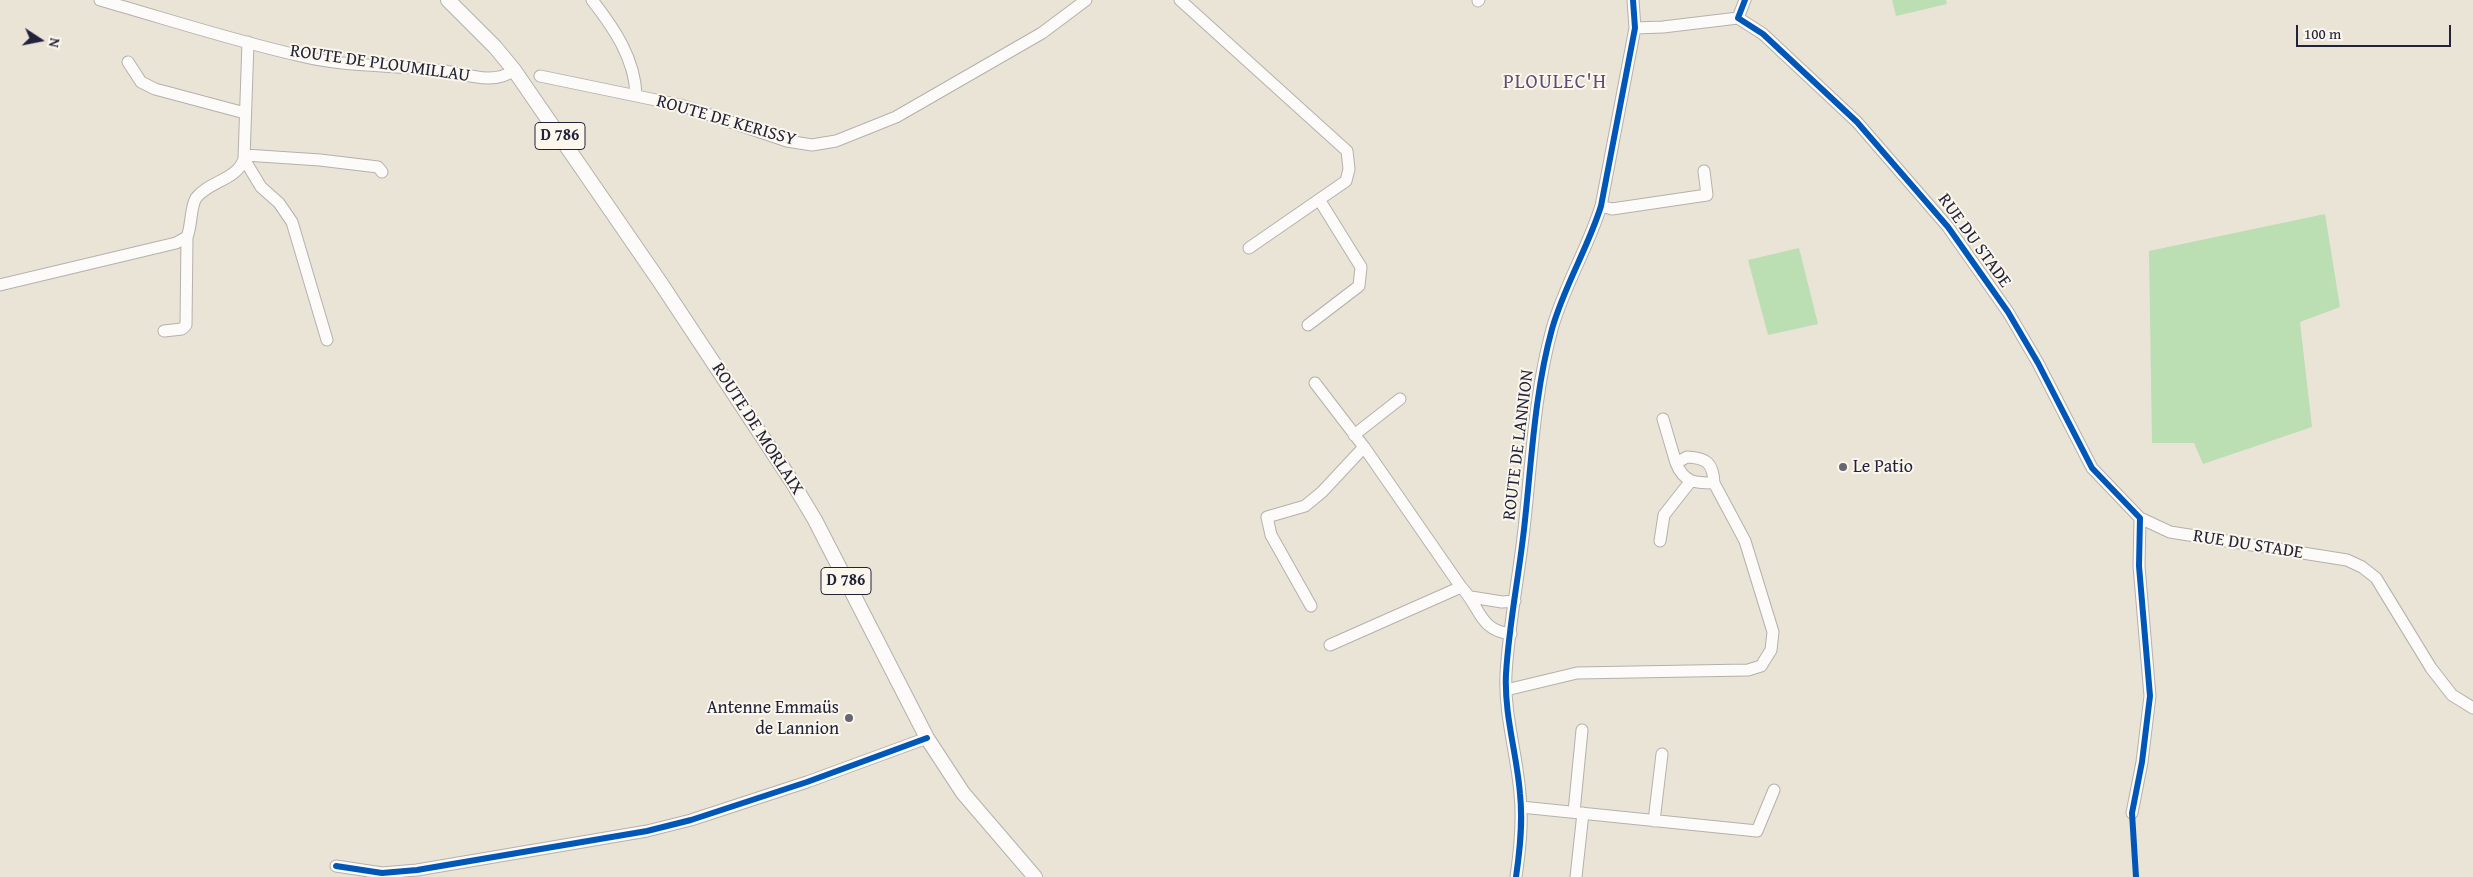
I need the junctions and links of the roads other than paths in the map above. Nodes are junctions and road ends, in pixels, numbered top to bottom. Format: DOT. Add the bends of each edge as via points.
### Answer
graph roads {
  1 [pos="100,0"];
  2 [pos="448,0"];
  3 [pos="592,0"];
  4 [pos="1086,0"];
  5 [pos="1180,0"];
  6 [pos="1633,0"];
  7 [pos="1745,0"];
  8 [pos="1738,18"];
  9 [pos="1635,28"];
  10 [pos="248,42"];
  11 [pos="128,62"];
  12 [pos="514,70"];
  13 [pos="540,76"];
  14 [pos="636,95"];
  15 [pos="245,113"];
  16 [pos="245,157"];
  17 [pos="1704,171"];
  18 [pos="382,172"];
  19 [pos="1320,201"];
  20 [pos="1601,206"];
  21 [pos="187,236"];
  22 [pos="1249,248"];
  23 [pos="0,285"];
  24 [pos="1308,325"];
  25 [pos="164,331"];
  26 [pos="327,340"];
  27 [pos="1315,383"];
  28 [pos="1400,399"];
  29 [pos="1663,419"];
  30 [pos="1354,434"];
  31 [pos="1364,447"];
  32 [pos="1676,463"];
  33 [pos="1690,482"];
  34 [pos="1714,483"];
  35 [pos="2140,518"];
  36 [pos="1660,541"];
  37 [pos="1461,587"];
  38 [pos="1471,597"];
  39 [pos="1515,601"];
  40 [pos="1312,606"];
  41 [pos="1511,634"];
  42 [pos="1330,646"];
  43 [pos="1506,690"];
  44 [pos="2473,708"];
  45 [pos="1582,730"];
  46 [pos="927,738"];
  47 [pos="1662,754"];
  48 [pos="1774,790"];
  49 [pos="1521,806"];
  50 [pos="1578,813"];
  51 [pos="2132,813"];
  52 [pos="1654,821"];
  53 [pos="336,866"];
  54 [pos="1035,877"];
  55 [pos="1516,877"];
  56 [pos="1576,877"];
  1 -- 10 [label="street, ROUTE DE PLOUMILLAU"];
  2 -- 12 [label="main road, ROUTE DE MORLAIX / D 786"];
  3 -- 14 [label="street" via="610,23 625,51 635,79"];
  4 -- 14 [label="street, ROUTE DE KERISSY" via="1042,33 896,117 836,141 812,145 787,141 680,105"];
  5 -- 19 [label="street" via="1347,151 1349,169 1346,181"];
  6 -- 9 [label="street, ROUTE DE LANNION"];
  7 -- 8 [label="street"];
  8 -- 9 [label="street"];
  8 -- 35 [label="street, RUE DU STADE" via="1764,34 1857,122 1948,227 2016,326 2092,468"];
  9 -- 20 [label="street, ROUTE DE LANNION"];
  10 -- 12 [label="street, ROUTE DE PLOUMILLAU" via="312,58 439,70 480,78 507,75"];
  10 -- 15 [label="street"];
  11 -- 15 [label="street" via="141,82 155,89"];
  12 -- 46 [label="main road, ROUTE DE MORLAIX / D 786" via="791,480 815,520"];
  13 -- 14 [label="street, ROUTE DE KERISSY"];
  15 -- 16 [label="street"];
  16 -- 18 [label="street" via="320,160 378,167"];
  16 -- 21 [label="street" via="237,172 204,190 194,201"];
  16 -- 26 [label="street" via="261,187 279,203 292,222"];
  17 -- 20 [label="street" via="1707,195 1612,209"];
  19 -- 22 [label="street"];
  19 -- 24 [label="street" via="1361,267 1359,286"];
  20 -- 39 [label="street, ROUTE DE LANNION" via="1553,328 1545,360 1530,451"];
  21 -- 23 [label="street" via="176,244"];
  21 -- 25 [label="street" via="186,325 182,329"];
  27 -- 30 [label="street"];
  28 -- 30 [label="street"];
  29 -- 32 [label="street"];
  30 -- 31 [label="street"];
  31 -- 37 [label="street"];
  31 -- 40 [label="street" via="1306,506 1267,517 1271,535"];
  32 -- 33 [label="street" via="1680,474"];
  32 -- 34 [label="street" via="1687,457 1700,457 1713,469"];
  33 -- 34 [label="street"];
  33 -- 36 [label="street" via="1664,515"];
  34 -- 43 [label="street" via="1746,541 1773,632 1772,650 1761,666 1748,670 1577,673"];
  35 -- 44 [label="street, RUE DU STADE" via="2170,532 2347,560 2362,567 2376,578 2431,668 2452,695"];
  35 -- 51 [label="street" via="2139,566 2150,696"];
  37 -- 38 [label="street"];
  37 -- 42 [label="street"];
  38 -- 39 [label="street"];
  38 -- 41 [label="street" via="1488,626"];
  39 -- 41 [label="street, ROUTE DE LANNION"];
  41 -- 43 [label="street, ROUTE DE LANNION"];
  43 -- 49 [label="street, ROUTE DE LANNION"];
  45 -- 50 [label="street"];
  46 -- 53 [label="street" via="730,809 647,831 417,870 382,873"];
  46 -- 54 [label="main road, ROUTE DE MORLAIX / D 786" via="963,794"];
  47 -- 52 [label="street"];
  48 -- 52 [label="street" via="1757,831"];
  49 -- 50 [label="street"];
  49 -- 55 [label="street, ROUTE DE LANNION"];
  50 -- 52 [label="street"];
  50 -- 56 [label="street"];
}
